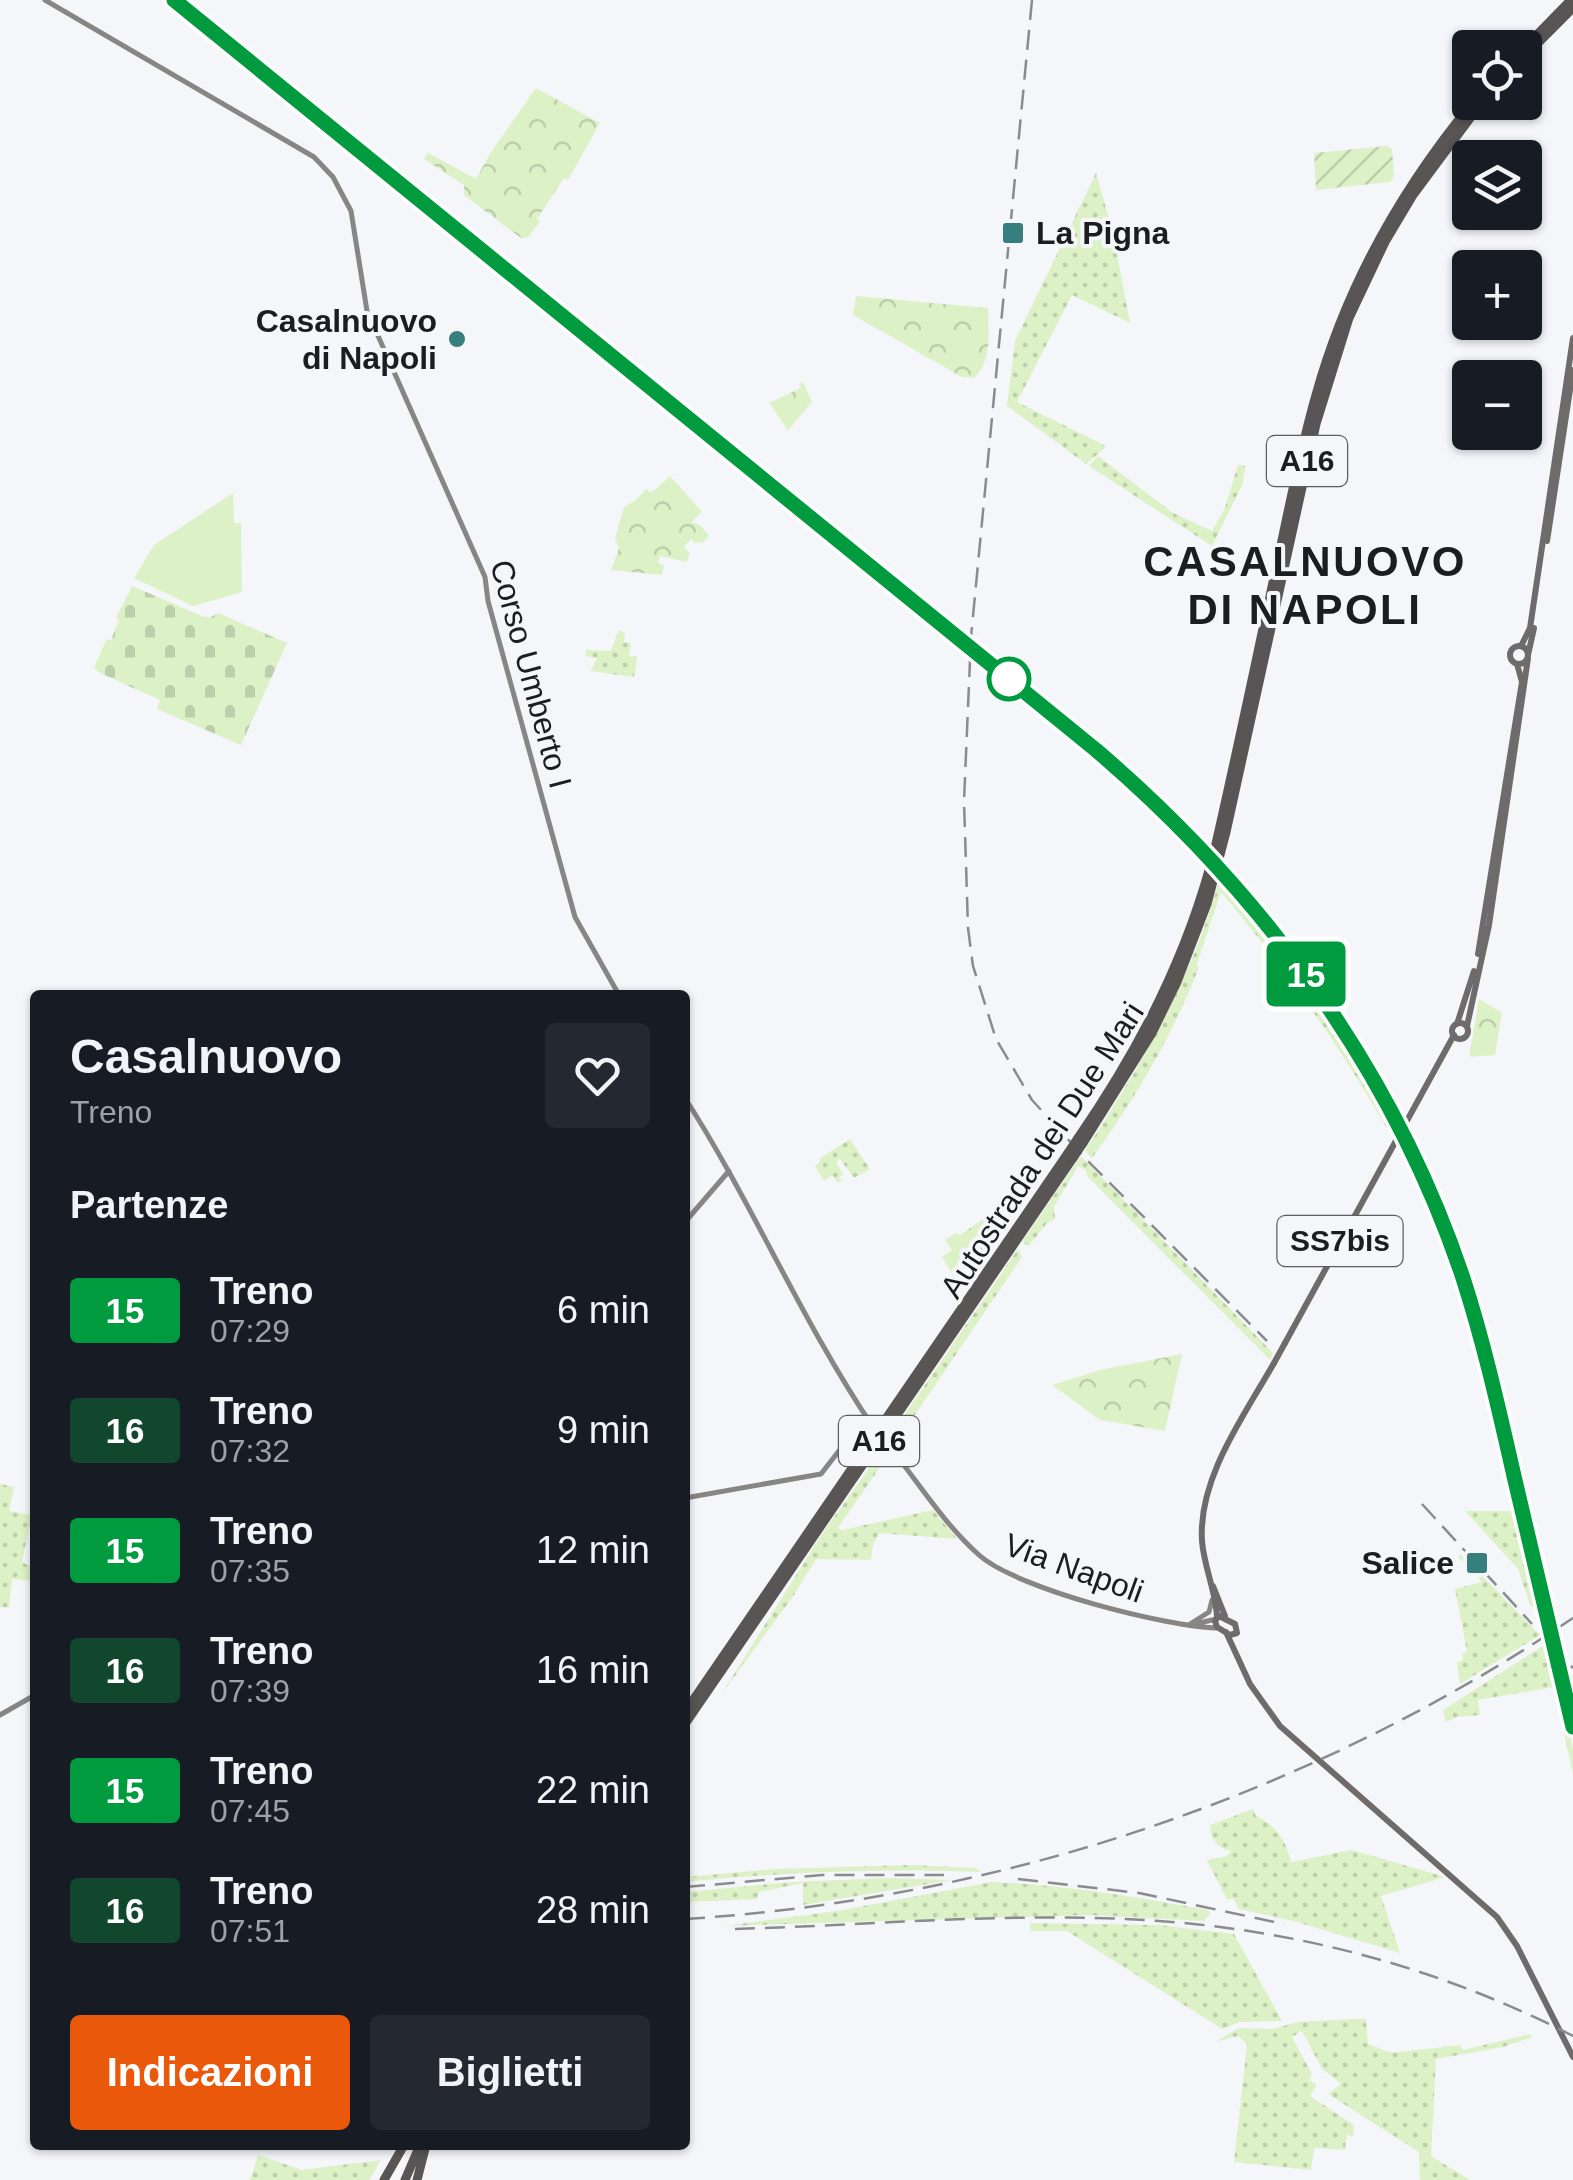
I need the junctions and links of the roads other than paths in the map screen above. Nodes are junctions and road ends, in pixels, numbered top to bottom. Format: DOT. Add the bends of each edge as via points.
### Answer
graph roads {
  1 [pos="46,0"];
  2 [pos="1570,7"];
  3 [pos="1542,32"];
  4 [pos="1542,37"];
  5 [pos="1458,120"];
  6 [pos="1467,120"];
  7 [pos="1573,338"];
  8 [pos="1573,370"];
  9 [pos="1532,628"];
  10 [pos="1520,646"];
  11 [pos="1528,657"];
  12 [pos="1517,664"];
  13 [pos="1218,852"];
  14 [pos="616,990"];
  15 [pos="1462,1025"];
  16 [pos="1454,1036"];
  17 [pos="690,1106"];
  18 [pos="1071,1156"];
  19 [pos="729,1171"];
  20 [pos="690,1216"];
  21 [pos="866,1416"];
  22 [pos="873,1427"];
  23 [pos="886,1442"];
  24 [pos="690,1497"];
  25 [pos="1210,1580"];
  26 [pos="1211,1592"];
  27 [pos="1220,1618"];
  28 [pos="1190,1624"];
  29 [pos="1182,1625"];
  30 [pos="1222,1630"];
  31 [pos="1236,1634"];
  32 [pos="1237,1653"];
  33 [pos="30,1699"];
  34 [pos="690,1705"];
  35 [pos="0,1715"];
  36 [pos="690,1717"];
  37 [pos="1573,2056"];
  38 [pos="401,2150"];
  39 [pos="418,2150"];
  40 [pos="419,2150"];
  41 [pos="384,2180"];
  42 [pos="403,2180"];
  43 [pos="416,2180"];
  1 -- 14 [label="main road, Corso Umberto I" via="320,162 340,188 351,211 367,311 486,577 575,917"];
  2 -- 3 [label="highway"];
  2 -- 4 [label="highway"];
  5 -- 13 [label="highway, Autostrada dei Due Mari / A16" via="1392,214 1333,342 1309,422"];
  6 -- 13 [label="highway, Autostrada dei Due Mari / A16" via="1398,218 1340,344"];
  7 -- 9 [label="main road, SS7bis"];
  8 -- 9 [label="main road, SS7bis"];
  9 -- 10 [label="main road"];
  9 -- 11 [label="main road, SS7bis"];
  10 -- 11 [label="main road"];
  10 -- 12 [label="main road, SS7bis" via="1510,653"];
  11 -- 12 [label="main road"];
  11 -- 15 [label="main road, SS7bis" via="1488,925"];
  12 -- 15 [label="main road, SS7bis" via="1522,682"];
  13 -- 18 [label="highway, Autostrada dei Due Mari / A16, bridge" via="1188,957 1165,1008 1124,1082"];
  15 -- 16 [label="main road, SS7bis"];
  15 -- 16 [label="main road, SS7bis" via="1466,1036"];
  16 -- 25 [label="main road, SS7bis, bridge" via="1216,1472 1202,1543"];
  17 -- 19 [label="main road"];
  18 -- 34 [label="highway, Autostrada dei Due Mari / A16"];
  18 -- 36 [label="highway, Autostrada dei Due Mari / A16"];
  19 -- 20 [label="main road"];
  19 -- 21 [label="main road"];
  21 -- 22 [label="main road"];
  21 -- 24 [label="main road" via="821,1474"];
  23 -- 29 [label="main road, Via Napoli" via="988,1562 1146,1620"];
  25 -- 26 [label="main road, SS7bis"];
  25 -- 27 [label="main road, SS7bis"];
  26 -- 27 [label="main road, SS7bis"];
  26 -- 28 [label="main road" via="1209,1612"];
  27 -- 28 [label="main road, Via Napoli"];
  27 -- 30 [label="main road"];
  27 -- 31 [label="main road" via="1237,1625"];
  28 -- 29 [label="main road, Via Napoli"];
  29 -- 30 [label="main road, Via Napoli"];
  30 -- 31 [label="main road"];
  30 -- 32 [label="main road"];
  31 -- 32 [label="main road"];
  32 -- 37 [label="main road" via="1250,1684 1290,1735 1497,1917"];
  33 -- 35 [label="main road"];
  38 -- 41 [label="highway"];
  39 -- 42 [label="highway"];
  40 -- 43 [label="highway"];
}
